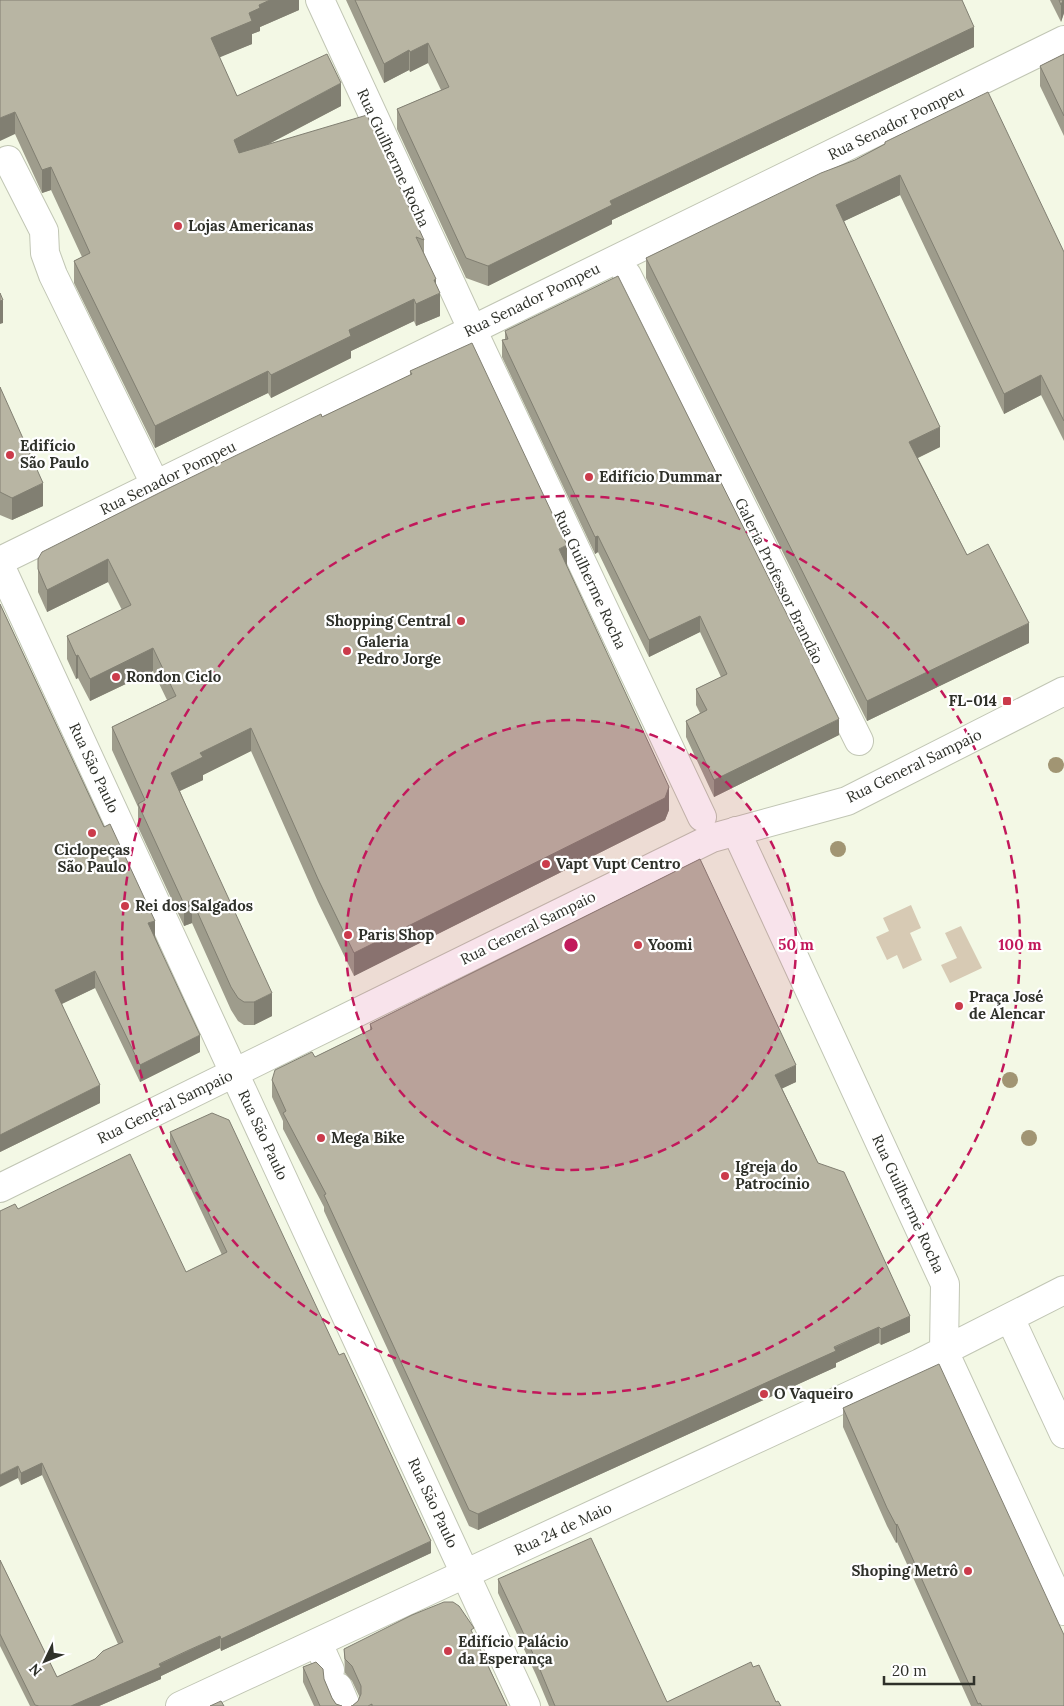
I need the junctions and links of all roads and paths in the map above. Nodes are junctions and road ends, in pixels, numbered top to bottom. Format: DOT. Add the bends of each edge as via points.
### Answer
graph roads {
  1 [pos="320,0"];
  2 [pos="1064,40"];
  3 [pos="8,160"];
  4 [pos="630,281"];
  5 [pos="466,316"];
  6 [pos="478,342"];
  7 [pos="155,484"];
  8 [pos="0,560"];
  9 [pos="0,565"];
  10 [pos="1064,691"];
  11 [pos="859,741"];
  12 [pos="702,817"];
  13 [pos="736,830"];
  14 [pos="234,1073"];
  15 [pos="0,1188"];
  16 [pos="1064,1290"];
  17 [pos="1010,1318"];
  18 [pos="944,1351"];
  19 [pos="1061,1422"];
  20 [pos="466,1574"];
  21 [pos="1064,1611"];
  22 [pos="318,1643"];
  23 [pos="338,1688"];
  24 [pos="180,1706"];
  25 [pos="526,1706"];
  1 -- 5 [label="street, Rua Guilherme Rocha"];
  2 -- 7 [label="street, Rua Senador Pompeu"];
  3 -- 7 [label="street" via="44,232 45,253 54,275"];
  4 -- 11 [label="street, Galeria Professor Brandão"];
  6 -- 12 [label="street, Rua Guilherme Rocha"];
  7 -- 8 [label="street, Rua Senador Pompeu"];
  9 -- 14 [label="street, Rua São Paulo"];
  10 -- 13 [label="street, Rua General Sampaio" via="847,801"];
  13 -- 14 [label="street, Rua General Sampaio" via="712,838"];
  13 -- 18 [label="street, Rua Guilherme Rocha" via="945,1284"];
  14 -- 15 [label="street, Rua General Sampaio"];
  14 -- 20 [label="street, Rua São Paulo"];
  16 -- 17 [label="street, Rua 24 de Maio"];
  17 -- 18 [label="street, Rua 24 de Maio"];
  17 -- 19 [label="street"];
  18 -- 20 [label="street, Rua 24 de Maio"];
  18 -- 21 [label="street, Rua Guilherme Rocha"];
  20 -- 22 [label="street, Rua 24 de Maio"];
  20 -- 25 [label="street, Rua São Paulo"];
  22 -- 23 [label="street"];
  22 -- 24 [label="street, Rua 24 de Maio"];
}
